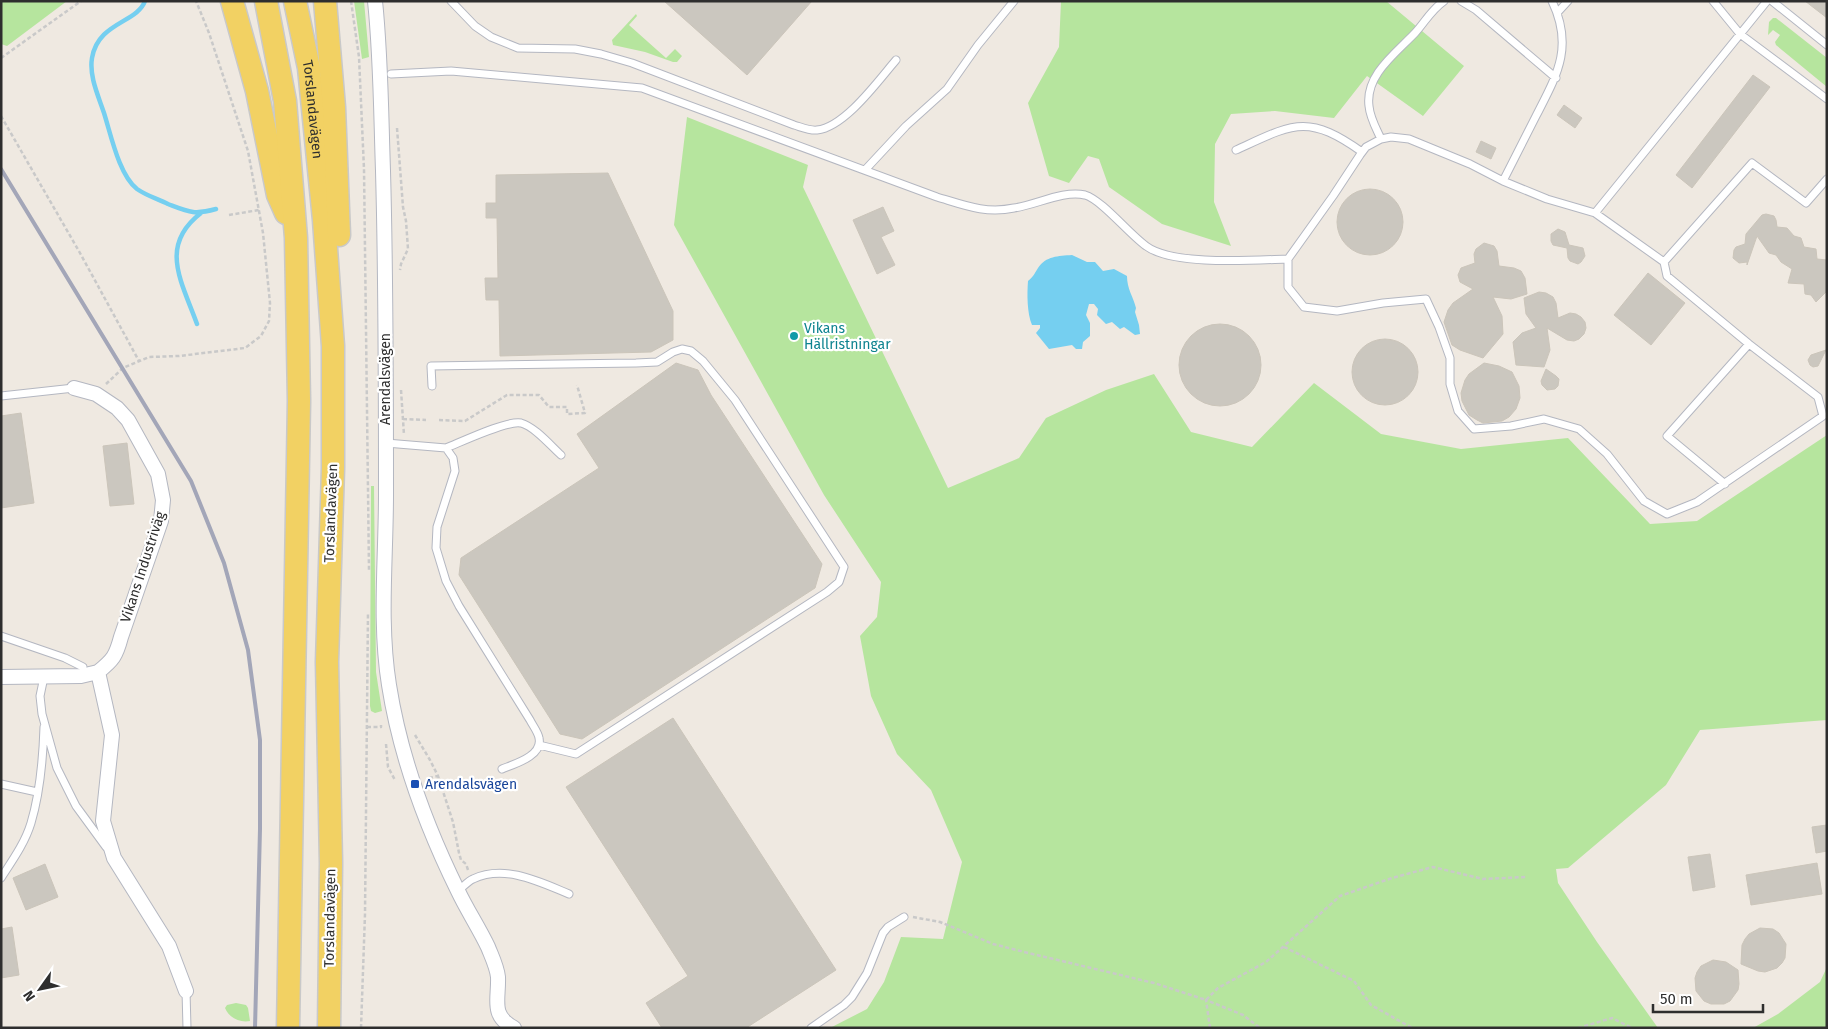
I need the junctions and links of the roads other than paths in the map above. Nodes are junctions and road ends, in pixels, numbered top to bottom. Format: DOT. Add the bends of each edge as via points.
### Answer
graph roads {
  1 [pos="232,1"];
  2 [pos="266,1"];
  3 [pos="296,1"];
  4 [pos="325,1"];
  5 [pos="375,1"];
  6 [pos="451,1"];
  7 [pos="1014,1"];
  8 [pos="1444,1"];
  9 [pos="1461,1"];
  10 [pos="1552,1"];
  11 [pos="1568,1"];
  12 [pos="1712,1"];
  13 [pos="1767,1"];
  14 [pos="1772,1"];
  15 [pos="1557,13"];
  16 [pos="1740,34"];
  17 [pos="1827,45"];
  18 [pos="896,60"];
  19 [pos="391,74"];
  20 [pos="1556,78"];
  21 [pos="1827,99"];
  22 [pos="1381,139"];
  23 [pos="1236,150"];
  24 [pos="1362,152"];
  25 [pos="865,170"];
  26 [pos="1827,179"];
  27 [pos="1503,181"];
  28 [pos="1595,213"];
  29 [pos="296,238"];
  30 [pos="1288,259"];
  31 [pos="1664,262"];
  32 [pos="1749,344"];
  33 [pos="333,346"];
  34 [pos="432,386"];
  35 [pos="74,388"];
  36 [pos="1,396"];
  37 [pos="386,443"];
  38 [pos="446,448"];
  39 [pos="561,455"];
  40 [pos="1725,484"];
  41 [pos="1,636"];
  42 [pos="98,672"];
  43 [pos="1,676"];
  44 [pos="81,676"];
  45 [pos="44,677"];
  46 [pos="44,719"];
  47 [pos="539,745"];
  48 [pos="502,769"];
  49 [pos="1,784"];
  50 [pos="37,792"];
  51 [pos="114,858"];
  52 [pos="1,878"];
  53 [pos="458,891"];
  54 [pos="568,894"];
  55 [pos="904,917"];
  56 [pos="186,990"];
  57 [pos="187,1028"];
  58 [pos="288,1028"];
  59 [pos="330,1028"];
  60 [pos="514,1028"];
  61 [pos="811,1028"];
  1 -- 29 [label="main road" via="257,91 278,195"];
  2 -- 29 [label="main road, Torslandavägen" via="285,101"];
  3 -- 33 [label="main road, Torslandavägen" via="309,68"];
  4 -- 33 [label="main road" via="338,198 340,316"];
  5 -- 37 [label="street, Arendalsvägen" via="385,243"];
  6 -- 18 [label="lane" via="491,37 518,48 575,49 601,54 794,126 816,131 845,116"];
  7 -- 25 [label="lane" via="947,89"];
  8 -- 22 [label="lane" via="1433,9 1371,84 1369,107"];
  9 -- 20 [label="lane"];
  10 -- 15 [label="lane"];
  11 -- 15 [label="lane"];
  12 -- 16 [label="lane"];
  13 -- 16 [label="lane"];
  14 -- 17 [label="lane"];
  15 -- 20 [label="lane" via="1562,27 1562,54"];
  16 -- 21 [label="lane"];
  16 -- 28 [label="lane"];
  19 -- 25 [label="lane" via="451,71 642,88"];
  20 -- 27 [label="lane"];
  22 -- 24 [label="lane"];
  22 -- 27 [label="lane" via="1408,139"];
  23 -- 24 [label="lane" via="1277,132 1306,126 1331,132"];
  24 -- 30 [label="lane"];
  25 -- 30 [label="lane" via="976,209 1013,209 1074,194 1086,196 1096,201 1148,248 1167,254 1204,260"];
  26 -- 31 [label="lane" via="1806,203 1752,163"];
  27 -- 28 [label="lane"];
  28 -- 31 [label="lane"];
  29 -- 58 [label="main road, Torslandavägen" via="299,401"];
  30 -- 40 [label="lane" via="1288,287 1304,307 1337,311 1426,299 1450,358 1450,384 1458,411 1474,430 1544,419 1579,429 1607,454 1644,501 1667,514 1697,502"];
  31 -- 32 [label="lane" via="1667,276"];
  32 -- 40 [label="lane" via="1667,436"];
  32 -- 40 [label="lane" via="1818,397 1823,416"];
  33 -- 59 [label="main road, Torslandavägen" via="327,662"];
  34 -- 47 [label="lane" via="432,366 657,362 682,349 690,351 703,361 735,400 844,567 839,582 827,592 576,754"];
  35 -- 36 [label="lane, Vikans Industriväg"];
  35 -- 42 [label="street, Vikans Industriväg" via="96,394 128,420 158,474 163,500 161,521 116,654"];
  37 -- 38 [label="lane"];
  37 -- 53 [label="street, Arendalsvägen" via="385,646 389,684 415,784"];
  38 -- 39 [label="lane" via="508,424 520,424 533,430"];
  38 -- 47 [label="lane" via="453,458 455,471 437,527 436,548 446,581 530,720"];
  41 -- 44 [label="lane" via="66,658 83,667"];
  42 -- 44 [label="street"];
  42 -- 51 [label="street" via="112,735 103,821"];
  43 -- 45 [label="street"];
  44 -- 45 [label="street"];
  45 -- 46 [label="lane" via="40,696"];
  46 -- 50 [label="lane" via="43,761"];
  46 -- 51 [label="lane" via="57,768 76,806"];
  47 -- 48 [label="lane" via="531,756"];
  49 -- 50 [label="lane"];
  50 -- 52 [label="lane" via="31,823"];
  51 -- 56 [label="street" via="169,946"];
  53 -- 54 [label="lane" via="472,879 502,873 532,878"];
  53 -- 60 [label="street, Arendalsvägen" via="492,957 497,974 498,1013"];
  55 -- 61 [label="lane" via="883,933 867,973 852,997"];
  56 -- 57 [label="lane"];
}
